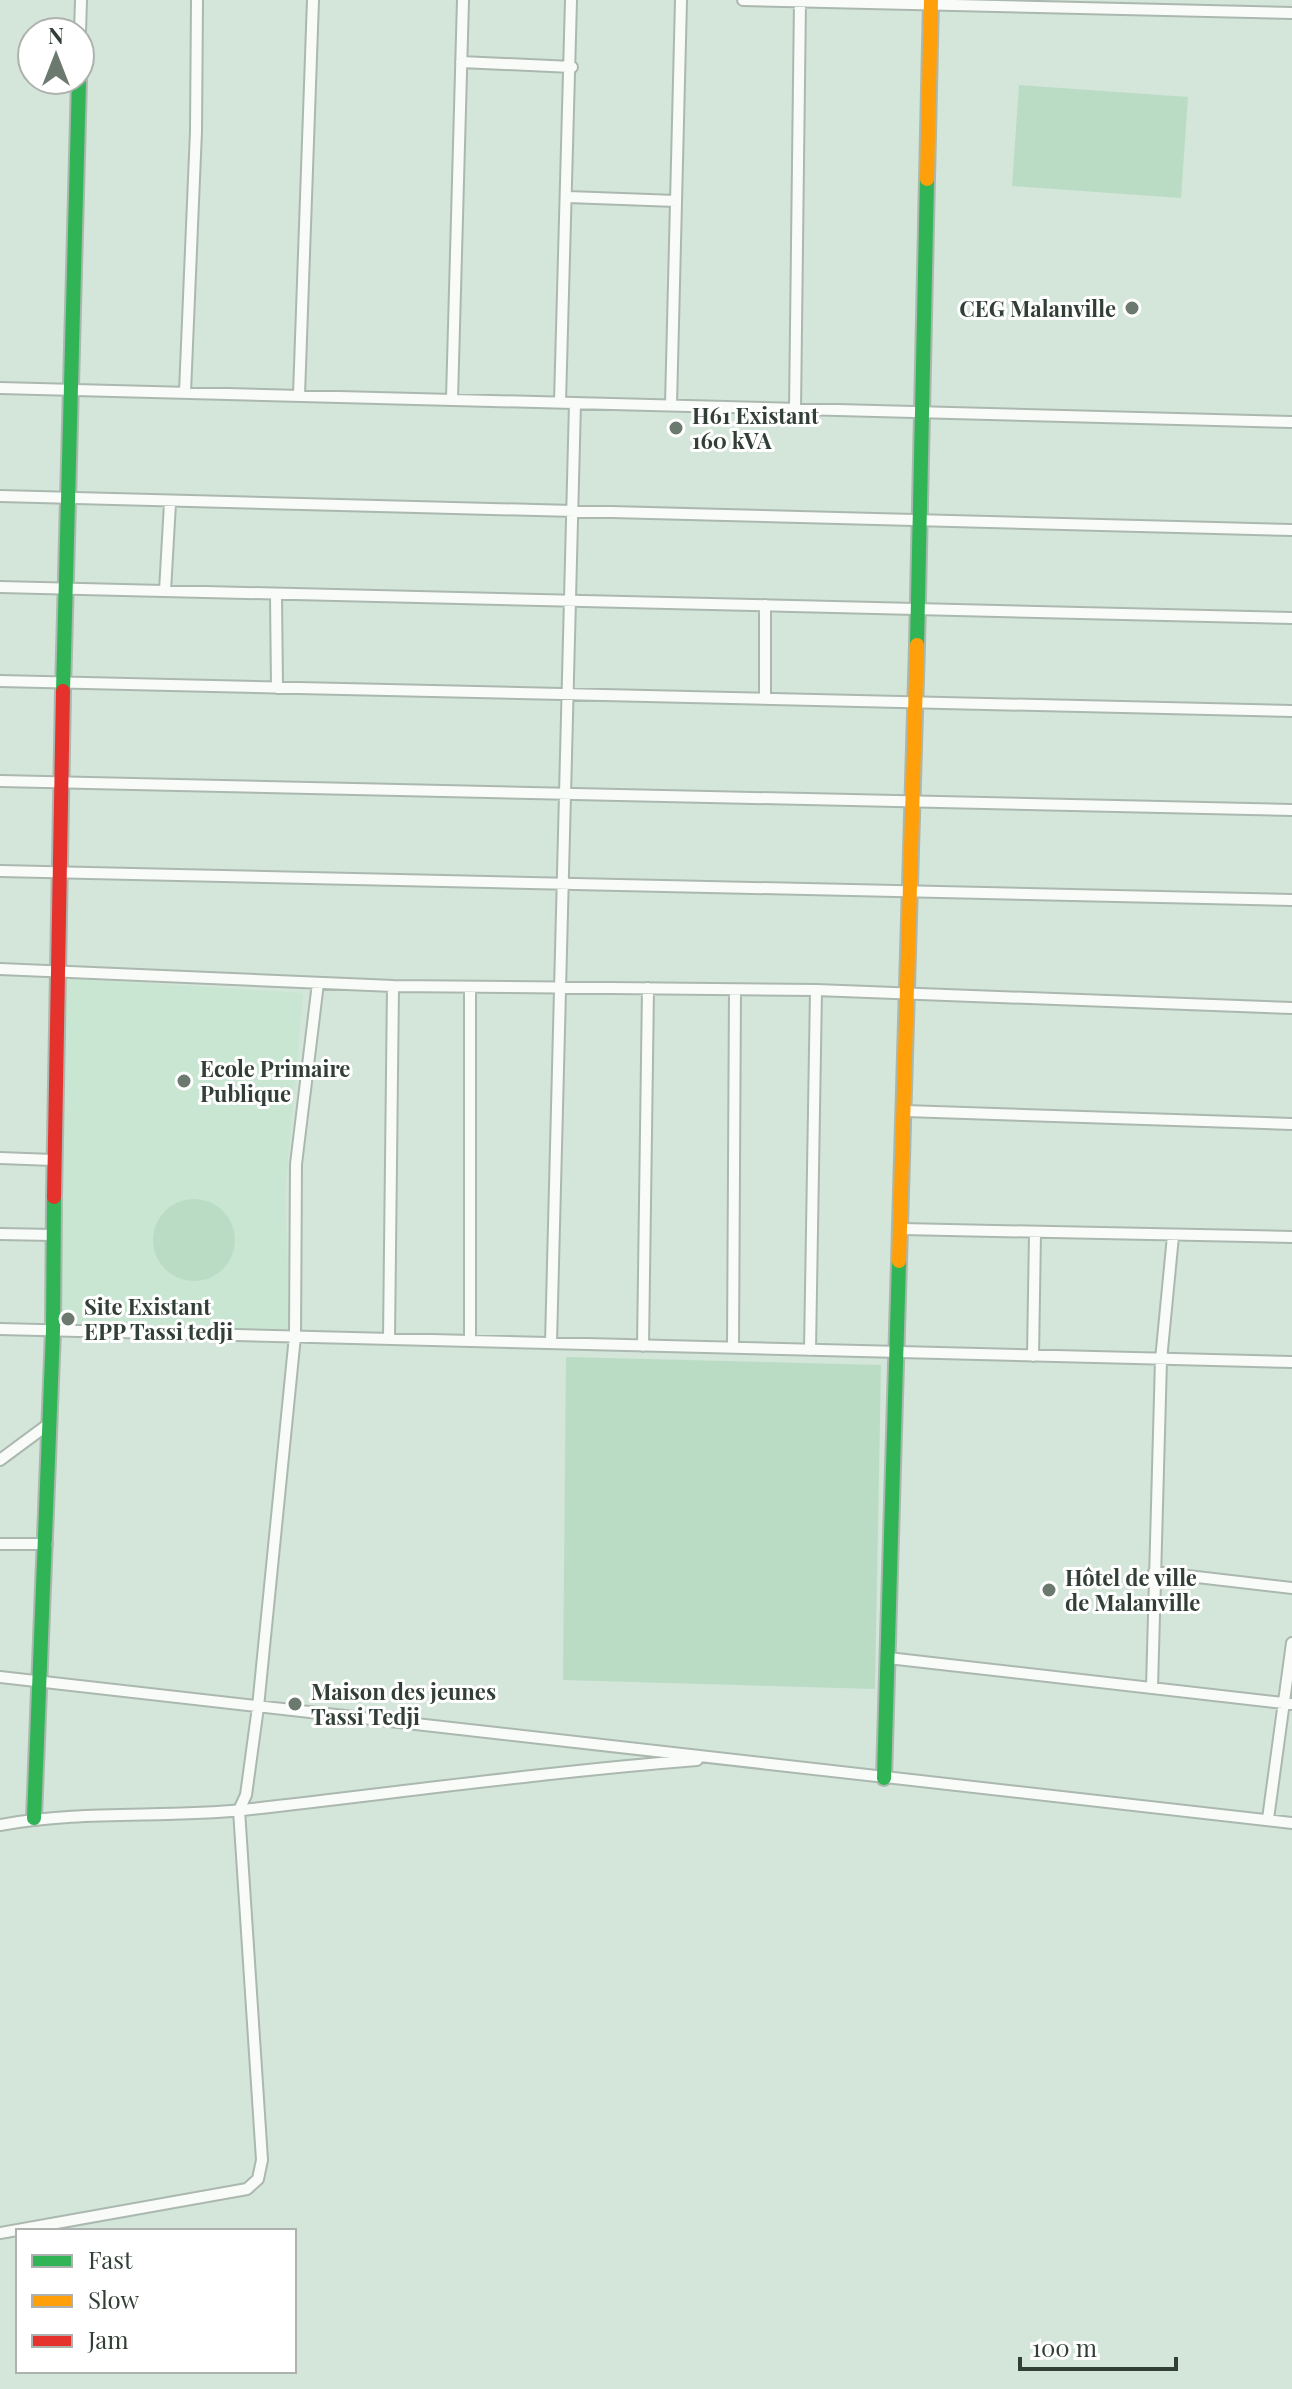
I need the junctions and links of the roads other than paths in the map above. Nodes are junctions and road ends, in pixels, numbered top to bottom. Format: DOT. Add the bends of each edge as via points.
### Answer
graph roads {
  1 [pos="197,0"];
  2 [pos="313,0"];
  3 [pos="463,0"];
  4 [pos="571,0"];
  5 [pos="681,0"];
  6 [pos="743,0"];
  7 [pos="800,1"];
  8 [pos="931,2"];
  9 [pos="1289,11"];
  10 [pos="461,62"];
  11 [pos="572,67"];
  12 [pos="79,96"];
  13 [pos="568,197"];
  14 [pos="676,201"];
  15 [pos="0,388"];
  16 [pos="71,389"];
  17 [pos="185,392"];
  18 [pos="299,395"];
  19 [pos="452,399"];
  20 [pos="560,402"];
  21 [pos="575,403"];
  22 [pos="671,405"];
  23 [pos="795,409"];
  24 [pos="921,410"];
  25 [pos="1292,422"];
  26 [pos="0,496"];
  27 [pos="68,498"];
  28 [pos="170,503"];
  29 [pos="571,512"];
  30 [pos="919,519"];
  31 [pos="1292,530"];
  32 [pos="0,587"];
  33 [pos="66,589"];
  34 [pos="165,591"];
  35 [pos="276,596"];
  36 [pos="568,598"];
  37 [pos="765,605"];
  38 [pos="917,609"];
  39 [pos="1292,618"];
  40 [pos="0,681"];
  41 [pos="64,683"];
  42 [pos="277,688"];
  43 [pos="566,694"];
  44 [pos="765,699"];
  45 [pos="914,703"];
  46 [pos="1292,711"];
  47 [pos="0,781"];
  48 [pos="61,782"];
  49 [pos="565,793"];
  50 [pos="913,803"];
  51 [pos="1292,810"];
  52 [pos="0,871"];
  53 [pos="59,873"];
  54 [pos="560,883"];
  55 [pos="910,890"];
  56 [pos="1292,900"];
  57 [pos="0,969"];
  58 [pos="56,972"];
  59 [pos="318,983"];
  60 [pos="393,986"];
  61 [pos="470,988"];
  62 [pos="648,988"];
  63 [pos="558,989"];
  64 [pos="735,990"];
  65 [pos="816,990"];
  66 [pos="907,993"];
  67 [pos="1292,1008"];
  68 [pos="905,1111"];
  69 [pos="1292,1124"];
  70 [pos="0,1158"];
  71 [pos="53,1160"];
  72 [pos="902,1229"];
  73 [pos="1035,1233"];
  74 [pos="0,1234"];
  75 [pos="53,1235"];
  76 [pos="1173,1236"];
  77 [pos="1292,1237"];
  78 [pos="0,1329"];
  79 [pos="53,1331"];
  80 [pos="295,1336"];
  81 [pos="389,1338"];
  82 [pos="470,1341"];
  83 [pos="551,1343"];
  84 [pos="643,1346"];
  85 [pos="733,1348"];
  86 [pos="810,1350"];
  87 [pos="899,1353"];
  88 [pos="1033,1356"];
  89 [pos="1161,1360"];
  90 [pos="1292,1362"];
  91 [pos="50,1423"];
  92 [pos="0,1460"];
  93 [pos="0,1544"];
  94 [pos="47,1544"];
  95 [pos="1154,1572"];
  96 [pos="1292,1588"];
  97 [pos="1292,1643"];
  98 [pos="888,1658"];
  99 [pos="0,1677"];
  100 [pos="40,1681"];
  101 [pos="1152,1688"];
  102 [pos="1287,1704"];
  103 [pos="258,1707"];
  104 [pos="723,1758"];
  105 [pos="884,1778"];
  106 [pos="239,1810"];
  107 [pos="34,1818"];
  108 [pos="1268,1819"];
  109 [pos="1292,1823"];
  110 [pos="0,1825"];
  111 [pos="22,2229"];
  1 -- 17 [label="street"];
  2 -- 18 [label="street"];
  3 -- 10 [label="street"];
  4 -- 11 [label="street"];
  5 -- 14 [label="street"];
  6 -- 7 [label="street"];
  7 -- 8 [label="street"];
  7 -- 23 [label="street"];
  8 -- 9 [label="street"];
  8 -- 24 [label="street"];
  10 -- 11 [label="street"];
  10 -- 19 [label="street"];
  11 -- 13 [label="street"];
  12 -- 16 [label="street"];
  13 -- 14 [label="street"];
  13 -- 20 [label="street"];
  14 -- 22 [label="street"];
  15 -- 16 [label="street"];
  16 -- 17 [label="street"];
  16 -- 27 [label="street"];
  17 -- 18 [label="street"];
  18 -- 19 [label="street"];
  19 -- 20 [label="street"];
  20 -- 21 [label="street"];
  21 -- 22 [label="street"];
  21 -- 29 [label="street"];
  22 -- 23 [label="street"];
  23 -- 24 [label="street"];
  24 -- 25 [label="street"];
  24 -- 30 [label="street"];
  26 -- 27 [label="street"];
  27 -- 28 [label="street"];
  27 -- 33 [label="street"];
  28 -- 29 [label="street"];
  28 -- 34 [label="street"];
  29 -- 30 [label="street"];
  29 -- 36 [label="street"];
  30 -- 31 [label="street"];
  30 -- 38 [label="street"];
  32 -- 33 [label="street"];
  33 -- 34 [label="street"];
  33 -- 41 [label="street"];
  34 -- 35 [label="street"];
  35 -- 36 [label="street"];
  35 -- 42 [label="street"];
  36 -- 37 [label="street"];
  36 -- 43 [label="street"];
  37 -- 38 [label="street"];
  37 -- 44 [label="street"];
  38 -- 39 [label="street"];
  38 -- 45 [label="street"];
  40 -- 41 [label="street"];
  41 -- 42 [label="street"];
  41 -- 48 [label="street"];
  42 -- 43 [label="street"];
  43 -- 44 [label="street"];
  43 -- 49 [label="street"];
  44 -- 45 [label="street"];
  45 -- 46 [label="street"];
  45 -- 50 [label="street"];
  47 -- 48 [label="street"];
  48 -- 49 [label="street"];
  48 -- 53 [label="street"];
  49 -- 50 [label="street"];
  49 -- 54 [label="street"];
  50 -- 51 [label="street"];
  50 -- 55 [label="street"];
  52 -- 53 [label="street"];
  53 -- 54 [label="street"];
  53 -- 58 [label="street"];
  54 -- 55 [label="street"];
  54 -- 63 [label="street"];
  55 -- 56 [label="street"];
  55 -- 66 [label="street"];
  57 -- 58 [label="street"];
  58 -- 59 [label="street"];
  58 -- 71 [label="street"];
  59 -- 60 [label="street"];
  59 -- 80 [label="street" via="295,1177"];
  60 -- 61 [label="street"];
  60 -- 81 [label="street"];
  61 -- 63 [label="street"];
  61 -- 82 [label="street"];
  62 -- 63 [label="street"];
  62 -- 64 [label="street"];
  62 -- 84 [label="street"];
  63 -- 83 [label="street"];
  64 -- 65 [label="street"];
  64 -- 85 [label="street"];
  65 -- 66 [label="street"];
  65 -- 86 [label="street"];
  66 -- 67 [label="street"];
  66 -- 68 [label="street"];
  68 -- 69 [label="street"];
  68 -- 72 [label="street"];
  70 -- 71 [label="street"];
  71 -- 75 [label="street"];
  72 -- 73 [label="street"];
  72 -- 87 [label="street"];
  73 -- 76 [label="street"];
  73 -- 88 [label="street"];
  74 -- 75 [label="street"];
  75 -- 79 [label="street"];
  76 -- 77 [label="street"];
  76 -- 89 [label="street"];
  78 -- 79 [label="street"];
  79 -- 80 [label="street"];
  79 -- 91 [label="street"];
  80 -- 81 [label="street"];
  80 -- 103 [label="street"];
  81 -- 82 [label="street"];
  82 -- 83 [label="street"];
  83 -- 84 [label="street"];
  84 -- 85 [label="street"];
  85 -- 86 [label="street"];
  86 -- 87 [label="street"];
  87 -- 88 [label="street"];
  87 -- 98 [label="street"];
  88 -- 89 [label="street"];
  89 -- 90 [label="street"];
  89 -- 95 [label="street"];
  91 -- 92 [label="street"];
  91 -- 94 [label="street"];
  93 -- 94 [label="street"];
  94 -- 100 [label="street"];
  95 -- 96 [label="street"];
  95 -- 101 [label="street"];
  97 -- 102 [label="street"];
  98 -- 101 [label="street"];
  98 -- 105 [label="street"];
  99 -- 100 [label="street"];
  100 -- 103 [label="street"];
  100 -- 107 [label="street"];
  101 -- 102 [label="street"];
  102 -- 108 [label="street"];
  103 -- 104 [label="street"];
  103 -- 106 [label="street" via="248,1786"];
  104 -- 105 [label="street"];
  104 -- 106 [label="street" via="545,1772"];
  105 -- 108 [label="street"];
  106 -- 107 [label="street"];
  106 -- 111 [label="street" via="262,2160 258,2179 247,2189"];
  107 -- 110 [label="street"];
  108 -- 109 [label="street"];
}
